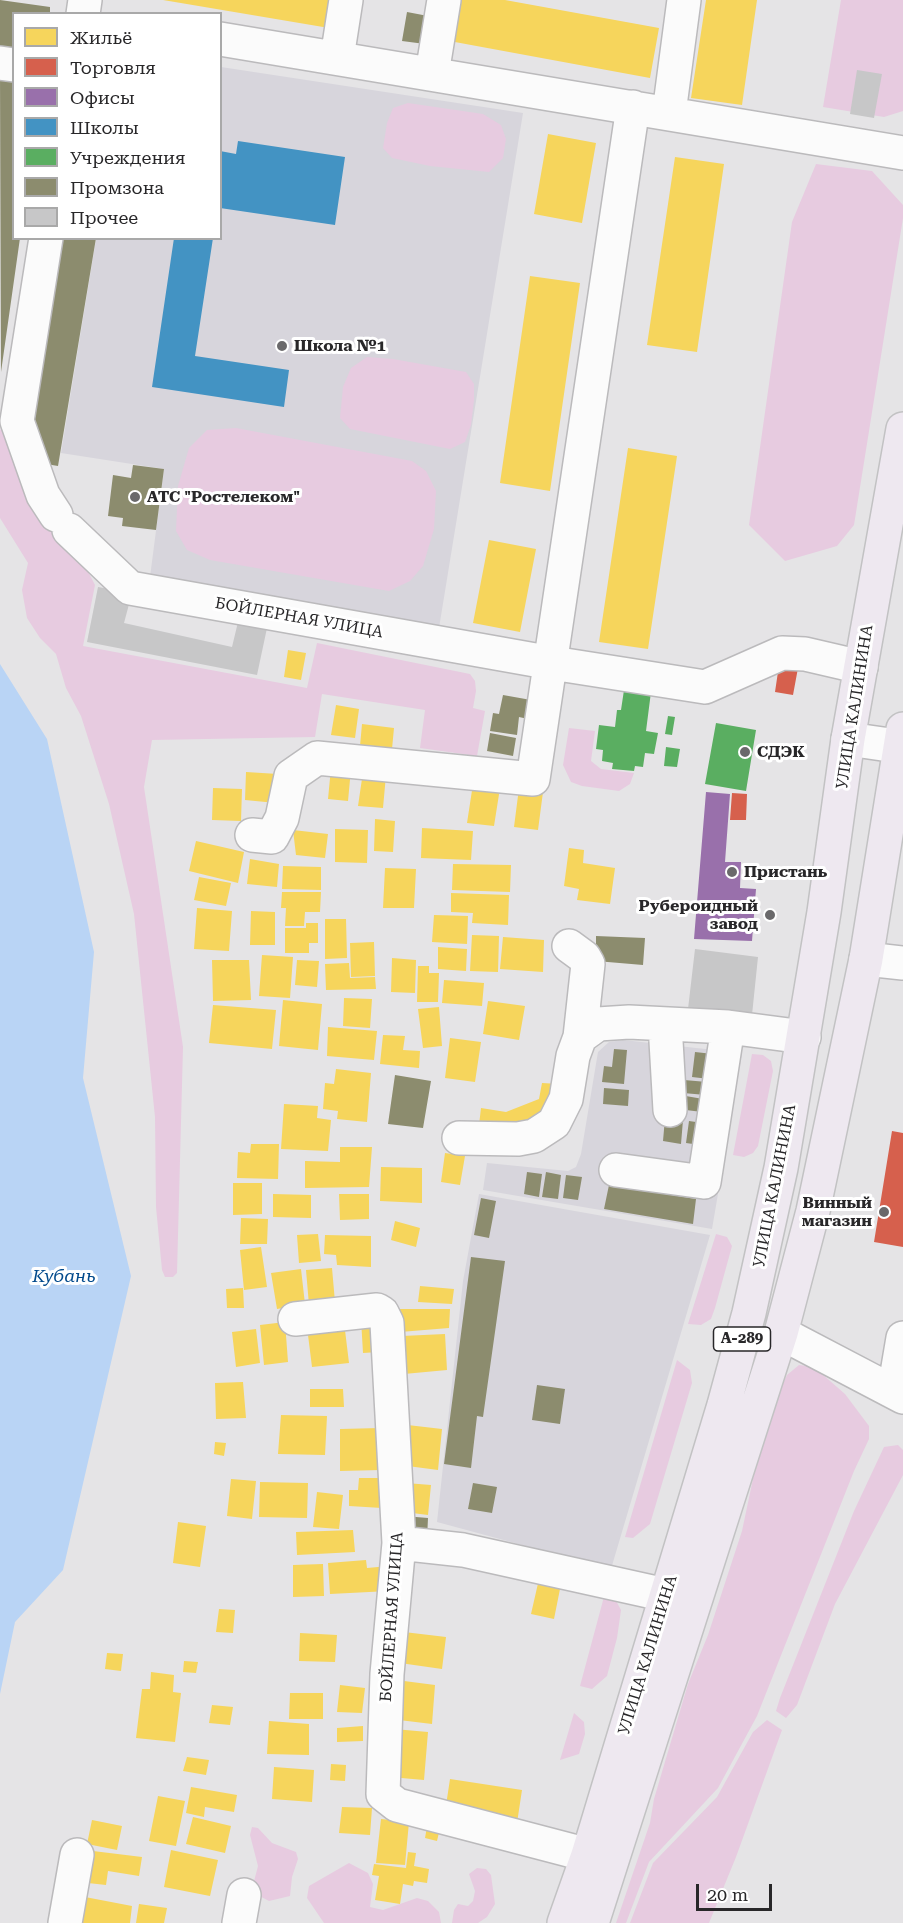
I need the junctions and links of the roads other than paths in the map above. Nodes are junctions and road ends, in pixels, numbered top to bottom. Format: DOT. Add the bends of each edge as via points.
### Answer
graph roads {
  1 [pos="346,0"];
  2 [pos="444,0"];
  3 [pos="684,0"];
  4 [pos="222,39"];
  5 [pos="337,58"];
  6 [pos="432,74"];
  7 [pos="633,107"];
  8 [pos="669,113"];
  9 [pos="903,153"];
  10 [pos="46,240"];
  11 [pos="9,400"];
  12 [pos="903,429"];
  13 [pos="552,663"];
  14 [pos="861,667"];
  15 [pos="848,739"];
  16 [pos="902,741"];
  17 [pos="252,835"];
  18 [pos="569,946"];
  19 [pos="866,959"];
  20 [pos="903,963"];
  21 [pos="665,1024"];
  22 [pos="728,1028"];
  23 [pos="580,1037"];
  24 [pos="804,1037"];
  25 [pos="794,1092"];
  26 [pos="835,1109"];
  27 [pos="670,1110"];
  28 [pos="459,1138"];
  29 [pos="616,1170"];
  30 [pos="295,1319"];
  31 [pos="782,1333"];
  32 [pos="903,1338"];
  33 [pos="898,1394"];
  34 [pos="399,1543"];
  35 [pos="666,1594"];
  36 [pos="77,1855"];
  37 [pos="588,1855"];
  38 [pos="65,1923"];
  39 [pos="564,1923"];
  40 [pos="592,1923"];
  1 -- 5 [label="street"];
  2 -- 6 [label="street"];
  3 -- 8 [label="street"];
  4 -- 5 [label="street"];
  5 -- 6 [label="street"];
  6 -- 7 [label="street"];
  7 -- 8 [label="street"];
  7 -- 13 [label="street"];
  8 -- 9 [label="street"];
  10 -- 11 [label="street"];
  11 -- 13 [label="street, БОЙЛЕРНАЯ УЛИЦА" via="43,495 63,523 130,588"];
  12 -- 14 [label="highway, УЛИЦА КАЛИНИНА / А-289"];
  13 -- 14 [label="street, БОЙЛЕРНАЯ УЛИЦА" via="705,687 782,653 805,654"];
  13 -- 17 [label="street" via="533,779 317,758 291,776 282,818 272,837"];
  14 -- 15 [label="highway, УЛИЦА КАЛИНИНА / А-289"];
  15 -- 16 [label="street"];
  15 -- 24 [label="highway, УЛИЦА КАЛИНИНА / А-289"];
  16 -- 19 [label="highway, УЛИЦА КАЛИНИНА / А-289"];
  18 -- 23 [label="street" via="588,964"];
  19 -- 20 [label="street"];
  19 -- 26 [label="highway, УЛИЦА КАЛИНИНА / А-289"];
  21 -- 22 [label="street"];
  21 -- 23 [label="street" via="598,1024"];
  21 -- 27 [label="street"];
  22 -- 24 [label="street"];
  22 -- 29 [label="street" via="704,1182"];
  23 -- 28 [label="street" via="566,1099 554,1123 534,1136 518,1139"];
  24 -- 25 [label="highway, УЛИЦА КАЛИНИНА / А-289"];
  25 -- 26 [label="highway" via="805,1118 824,1120"];
  25 -- 35 [label="highway, УЛИЦА КАЛИНИНА / А-289" via="749,1313"];
  26 -- 31 [label="highway, УЛИЦА КАЛИНИНА / А-289"];
  30 -- 34 [label="street, БОЙЛЕРНАЯ УЛИЦА" via="377,1310 387,1323"];
  31 -- 33 [label="street"];
  31 -- 40 [label="highway, УЛИЦА КАЛИНИНА / А-289"];
  32 -- 33 [label="street"];
  34 -- 35 [label="street" via="463,1550"];
  34 -- 37 [label="street, БОЙЛЕРНАЯ УЛИЦА" via="387,1674 382,1794 397,1805"];
  35 -- 37 [label="highway, УЛИЦА КАЛИНИНА / А-289"];
  36 -- 38 [label="street"];
  37 -- 39 [label="highway, УЛИЦА КАЛИНИНА / А-289"];
}
